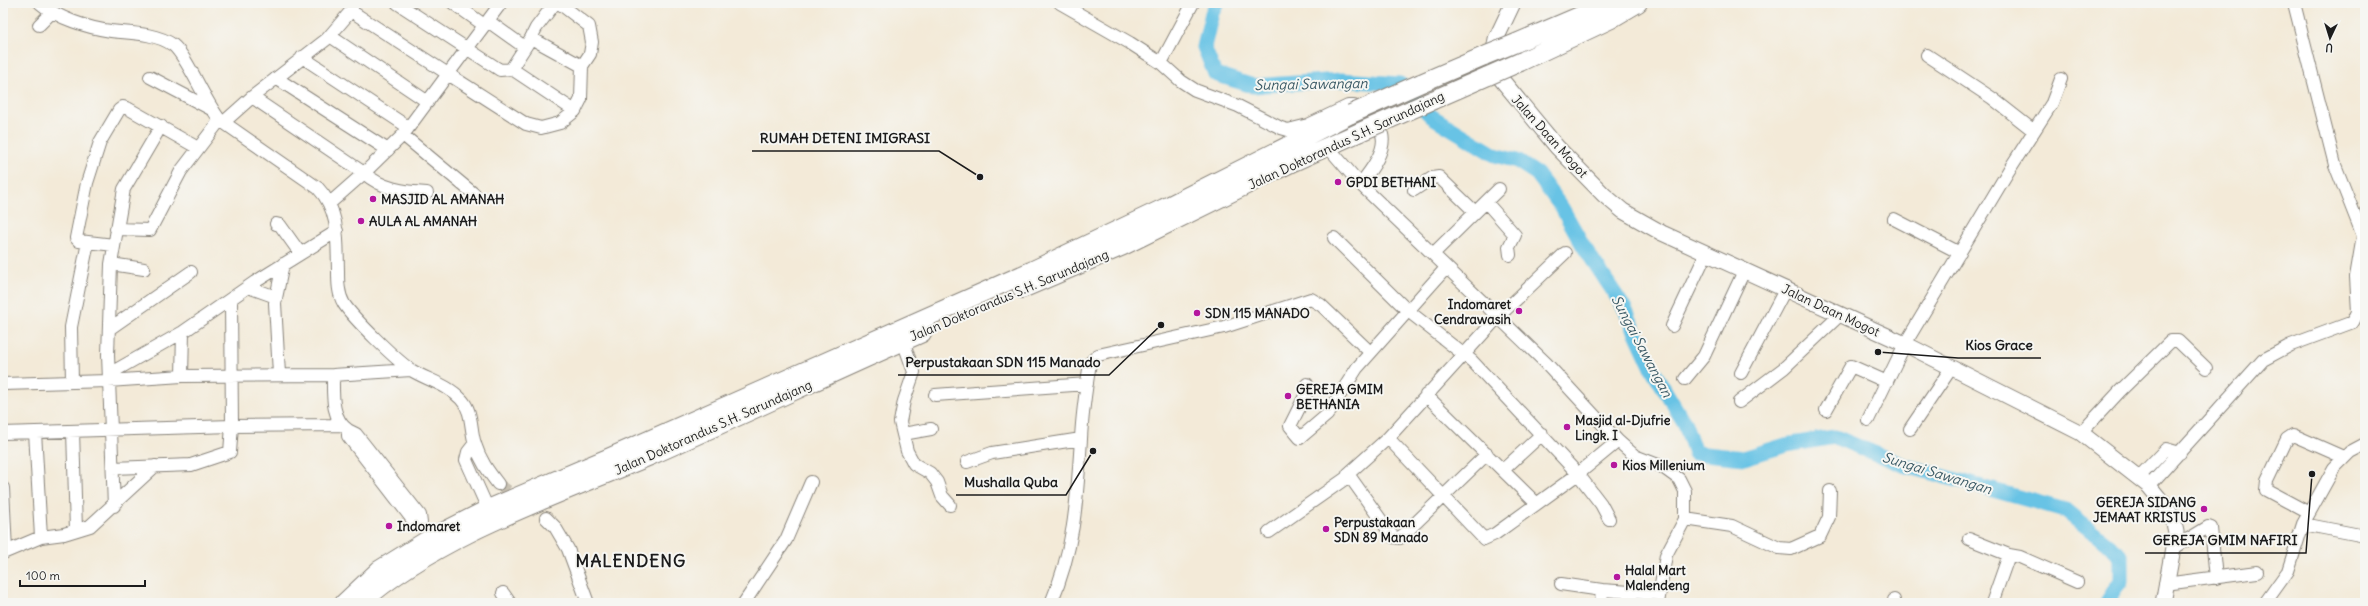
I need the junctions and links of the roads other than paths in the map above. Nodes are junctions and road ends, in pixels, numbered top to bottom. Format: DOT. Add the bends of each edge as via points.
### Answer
graph roads {
  1 [pos="41,3"];
  2 [pos="397,3"];
  3 [pos="453,3"];
  4 [pos="501,3"];
  5 [pos="555,3"];
  6 [pos="559,3"];
  7 [pos="1060,3"];
  8 [pos="1193,3"];
  9 [pos="1513,3"];
  10 [pos="1610,3"];
  11 [pos="1638,3"];
  12 [pos="2294,3"];
  13 [pos="352,7"];
  14 [pos="52,12"];
  15 [pos="486,23"];
  16 [pos="39,25"];
  17 [pos="330,36"];
  18 [pos="527,42"];
  19 [pos="467,50"];
  20 [pos="1927,55"];
  21 [pos="302,57"];
  22 [pos="1161,63"];
  23 [pos="582,66"];
  24 [pos="511,68"];
  25 [pos="448,74"];
  26 [pos="150,77"];
  27 [pos="276,78"];
  28 [pos="2061,79"];
  29 [pos="252,96"];
  30 [pos="428,102"];
  31 [pos="211,109"];
  32 [pos="575,110"];
  33 [pos="1254,114"];
  34 [pos="222,121"];
  35 [pos="161,126"];
  36 [pos="406,131"];
  37 [pos="2034,131"];
  38 [pos="1292,144"];
  39 [pos="1328,147"];
  40 [pos="198,148"];
  41 [pos="388,150"];
  42 [pos="364,173"];
  43 [pos="1360,184"];
  44 [pos="1500,189"];
  45 [pos="1414,190"];
  46 [pos="427,193"];
  47 [pos="474,194"];
  48 [pos="336,198"];
  49 [pos="1486,202"];
  50 [pos="1475,212"];
  51 [pos="1894,218"];
  52 [pos="276,224"];
  53 [pos="116,229"];
  54 [pos="337,231"];
  55 [pos="1334,238"];
  56 [pos="88,242"];
  57 [pos="114,245"];
  58 [pos="300,253"];
  59 [pos="1565,253"];
  60 [pos="1960,253"];
  61 [pos="1433,254"];
  62 [pos="1706,254"];
  63 [pos="1510,255"];
  64 [pos="111,264"];
  65 [pos="283,264"];
  66 [pos="1446,268"];
  67 [pos="144,269"];
  68 [pos="1744,270"];
  69 [pos="191,272"];
  70 [pos="248,287"];
  71 [pos="1786,288"];
  72 [pos="276,297"];
  73 [pos="231,300"];
  74 [pos="1407,310"];
  75 [pos="1841,314"];
  76 [pos="946,315"];
  77 [pos="1499,316"];
  78 [pos="1672,326"];
  79 [pos="109,329"];
  80 [pos="182,332"];
  81 [pos="903,341"];
  82 [pos="1905,344"];
  83 [pos="1370,352"];
  84 [pos="1463,355"];
  85 [pos="1952,368"];
  86 [pos="2206,368"];
  87 [pos="411,370"];
  88 [pos="1741,373"];
  89 [pos="279,374"];
  90 [pos="333,375"];
  91 [pos="182,376"];
  92 [pos="230,376"];
  93 [pos="109,378"];
  94 [pos="1685,379"];
  95 [pos="72,382"];
  96 [pos="1887,382"];
  97 [pos="3,384"];
  98 [pos="1087,384"];
  99 [pos="1307,384"];
  100 [pos="935,395"];
  101 [pos="1426,395"];
  102 [pos="1739,402"];
  103 [pos="1826,410"];
  104 [pos="1868,420"];
  105 [pos="232,426"];
  106 [pos="344,428"];
  107 [pos="110,429"];
  108 [pos="931,429"];
  109 [pos="1910,429"];
  110 [pos="73,431"];
  111 [pos="35,432"];
  112 [pos="3,433"];
  113 [pos="2081,433"];
  114 [pos="903,434"];
  115 [pos="1542,434"];
  116 [pos="1388,438"];
  117 [pos="1081,439"];
  118 [pos="1618,440"];
  119 [pos="475,444"];
  120 [pos="2365,444"];
  121 [pos="1487,454"];
  122 [pos="2343,457"];
  123 [pos="967,462"];
  124 [pos="155,466"];
  125 [pos="113,468"];
  126 [pos="1504,470"];
  127 [pos="1578,474"];
  128 [pos="1349,476"];
  129 [pos="811,482"];
  130 [pos="2144,482"];
  131 [pos="498,484"];
  132 [pos="3,488"];
  133 [pos="1830,491"];
  134 [pos="1442,496"];
  135 [pos="1536,503"];
  136 [pos="950,505"];
  137 [pos="114,506"];
  138 [pos="488,509"];
  139 [pos="546,518"];
  140 [pos="1609,519"];
  141 [pos="2306,519"];
  142 [pos="1684,520"];
  143 [pos="76,530"];
  144 [pos="427,530"];
  145 [pos="1269,532"];
  146 [pos="2365,536"];
  147 [pos="41,537"];
  148 [pos="1969,539"];
  149 [pos="2174,548"];
  150 [pos="4,552"];
  151 [pos="2009,555"];
  152 [pos="2257,572"];
  153 [pos="2216,578"];
  154 [pos="2077,582"];
  155 [pos="1561,584"];
  156 [pos="2165,584"];
  157 [pos="1602,590"];
  158 [pos="1659,598"];
  159 [pos="344,603"];
  160 [pos="361,603"];
  161 [pos="588,603"];
  162 [pos="744,603"];
  163 [pos="1051,603"];
  164 [pos="1601,603"];
  165 [pos="1992,603"];
  166 [pos="2163,603"];
  167 [pos="2265,603"];
  1 -- 14 [label="street"];
  2 -- 19 [label="street"];
  3 -- 15 [label="street"];
  4 -- 15 [label="street"];
  5 -- 18 [label="street"];
  6 -- 23 [label="street" via="589,26 591,48"];
  7 -- 22 [label="street"];
  8 -- 22 [label="street"];
  9 -- 62 [label="main road, Jalan Daan Mogot" via="1494,50 1496,68 1505,85 1557,147 1623,211"];
  10 -- 38 [label="highway, Jalan Doktorandus S.H. Sarundajang, bridge" via="1351,114"];
  11 -- 39 [label="highway, Jalan Doktorandus S.H. Sarundajang, bridge" via="1611,19 1520,62"];
  12 -- 130 [label="street" via="2335,165 2363,236 2356,277 2357,316 2353,322 2291,345 2263,360 2180,453"];
  13 -- 17 [label="street"];
  13 -- 25 [label="street"];
  14 -- 16 [label="street"];
  14 -- 31 [label="street" via="95,27 152,37 174,46"];
  15 -- 18 [label="street"];
  15 -- 19 [label="street"];
  17 -- 21 [label="street"];
  17 -- 30 [label="street"];
  18 -- 23 [label="street"];
  18 -- 24 [label="street"];
  19 -- 24 [label="street" via="500,70"];
  19 -- 25 [label="street"];
  20 -- 37 [label="street" via="1992,98"];
  21 -- 27 [label="street"];
  21 -- 36 [label="street"];
  22 -- 33 [label="street" via="1181,81 1196,90"];
  23 -- 32 [label="street" via="580,99"];
  24 -- 32 [label="street"];
  25 -- 30 [label="street"];
  25 -- 32 [label="street" via="526,124 541,128 550,127 560,124"];
  26 -- 31 [label="street"];
  27 -- 29 [label="street"];
  27 -- 41 [label="street"];
  28 -- 37 [label="street" via="2052,103"];
  29 -- 34 [label="street"];
  29 -- 42 [label="street"];
  30 -- 36 [label="street"];
  31 -- 34 [label="street"];
  33 -- 38 [label="street"];
  33 -- 43 [label="street" via="1288,130 1308,125 1348,106 1354,106 1379,130 1382,140 1381,150"];
  34 -- 40 [label="street"];
  34 -- 48 [label="street"];
  35 -- 40 [label="street"];
  35 -- 53 [label="street" via="124,189"];
  35 -- 56 [label="street" via="126,108 119,110 100,142 87,183 76,238"];
  36 -- 41 [label="street"];
  36 -- 47 [label="street"];
  37 -- 60 [label="street"];
  38 -- 76 [label="highway, Jalan Doktorandus S.H. Sarundajang"];
  39 -- 43 [label="street"];
  39 -- 76 [label="highway, Jalan Doktorandus S.H. Sarundajang" via="1123,246"];
  40 -- 53 [label="street" via="181,171 150,230"];
  41 -- 42 [label="street"];
  42 -- 46 [label="street" via="382,186"];
  42 -- 48 [label="street"];
  43 -- 61 [label="street"];
  44 -- 49 [label="street"];
  45 -- 50 [label="street" via="1432,178 1439,177"];
  48 -- 54 [label="street"];
  49 -- 50 [label="street"];
  49 -- 63 [label="street" via="1515,235"];
  50 -- 61 [label="street"];
  51 -- 60 [label="street"];
  52 -- 58 [label="street" via="280,224"];
  53 -- 57 [label="street"];
  54 -- 58 [label="street"];
  54 -- 87 [label="street" via="338,286 344,304"];
  55 -- 74 [label="street"];
  56 -- 57 [label="street"];
  56 -- 95 [label="street" via="71,327"];
  57 -- 64 [label="street"];
  58 -- 65 [label="street"];
  59 -- 77 [label="street"];
  60 -- 82 [label="street"];
  61 -- 66 [label="street"];
  62 -- 68 [label="main road, Jalan Daan Mogot"];
  62 -- 78 [label="street"];
  64 -- 67 [label="street"];
  64 -- 79 [label="street"];
  65 -- 70 [label="street"];
  65 -- 72 [label="street"];
  66 -- 74 [label="street"];
  66 -- 77 [label="street"];
  68 -- 71 [label="main road, Jalan Daan Mogot"];
  68 -- 94 [label="street" via="1704,356"];
  69 -- 79 [label="street"];
  70 -- 72 [label="street"];
  70 -- 73 [label="street"];
  71 -- 75 [label="main road, Jalan Daan Mogot"];
  71 -- 88 [label="street"];
  72 -- 89 [label="street"];
  73 -- 80 [label="street"];
  73 -- 92 [label="street"];
  74 -- 83 [label="street"];
  74 -- 84 [label="street"];
  75 -- 82 [label="main road, Jalan Daan Mogot"];
  75 -- 102 [label="street" via="1784,368"];
  76 -- 81 [label="highway, Jalan Doktorandus S.H. Sarundajang"];
  76 -- 138 [label="highway, Jalan Doktorandus S.H. Sarundajang"];
  77 -- 84 [label="street"];
  77 -- 118 [label="street"];
  79 -- 93 [label="street"];
  80 -- 91 [label="street"];
  80 -- 93 [label="street"];
  81 -- 114 [label="street" via="914,372 901,414"];
  81 -- 160 [label="highway, Jalan Doktorandus S.H. Sarundajang" via="658,452 488,525 407,567"];
  82 -- 85 [label="main road, Jalan Daan Mogot"];
  82 -- 96 [label="street"];
  83 -- 98 [label="street" via="1315,300 1309,300 1224,327 1098,356 1090,363"];
  83 -- 99 [label="street" via="1327,415 1300,438 1290,426 1307,392"];
  84 -- 101 [label="street"];
  84 -- 115 [label="street" via="1472,361"];
  85 -- 109 [label="street"];
  85 -- 113 [label="main road, Jalan Daan Mogot"];
  86 -- 113 [label="street" via="2178,341 2171,341"];
  87 -- 90 [label="street"];
  87 -- 119 [label="street" via="449,389 461,399 470,414"];
  89 -- 90 [label="street"];
  89 -- 92 [label="street"];
  90 -- 106 [label="street" via="334,405"];
  91 -- 92 [label="street"];
  91 -- 93 [label="street"];
  92 -- 105 [label="street"];
  93 -- 95 [label="street"];
  93 -- 107 [label="street"];
  95 -- 97 [label="street"];
  96 -- 103 [label="street" via="1851,366"];
  96 -- 104 [label="street"];
  98 -- 100 [label="street"];
  98 -- 117 [label="street"];
  101 -- 116 [label="street"];
  101 -- 121 [label="street"];
  105 -- 106 [label="street"];
  105 -- 107 [label="street"];
  105 -- 124 [label="street" via="231,448 227,454 191,465"];
  106 -- 144 [label="street" via="412,519"];
  107 -- 110 [label="street"];
  107 -- 125 [label="street"];
  108 -- 114 [label="street"];
  110 -- 111 [label="street"];
  110 -- 143 [label="street"];
  111 -- 112 [label="street"];
  111 -- 147 [label="street"];
  113 -- 130 [label="main road, Jalan Daan Mogot"];
  114 -- 136 [label="street" via="910,459 919,469 930,473 942,496"];
  115 -- 126 [label="street"];
  115 -- 127 [label="street"];
  116 -- 128 [label="street" via="1348,472"];
  116 -- 134 [label="street"];
  117 -- 123 [label="street" via="992,453"];
  117 -- 163 [label="street" via="1075,523 1064,567"];
  118 -- 127 [label="street"];
  118 -- 142 [label="street" via="1635,456 1661,466 1679,479 1685,491"];
  119 -- 131 [label="street" via="481,460"];
  119 -- 138 [label="street" via="468,452 466,460"];
  120 -- 122 [label="street"];
  121 -- 126 [label="street"];
  121 -- 134 [label="street"];
  122 -- 141 [label="street" via="2334,468"];
  122 -- 141 [label="street" via="2293,435 2287,439 2267,482 2266,490"];
  124 -- 125 [label="street"];
  124 -- 137 [label="street"];
  125 -- 137 [label="street"];
  126 -- 135 [label="street"];
  127 -- 135 [label="street"];
  127 -- 140 [label="street"];
  128 -- 134 [label="street" via="1374,513 1397,539 1403,537"];
  128 -- 145 [label="street"];
  129 -- 162 [label="street" via="786,540"];
  130 -- 149 [label="main road, Jalan Daan Mogot" via="2167,508 2173,519 2176,532"];
  132 -- 150 [label="street"];
  133 -- 142 [label="street" via="1829,517 1820,536 1791,550 1779,548 1732,526"];
  134 -- 135 [label="street" via="1484,540"];
  137 -- 143 [label="street" via="97,522"];
  138 -- 144 [label="highway, Jalan Doktorandus S.H. Sarundajang"];
  139 -- 161 [label="street" via="555,527 568,549"];
  141 -- 146 [label="street"];
  141 -- 167 [label="street" via="2288,571"];
  142 -- 158 [label="street" via="1666,555"];
  143 -- 147 [label="street"];
  144 -- 159 [label="highway, Jalan Doktorandus S.H. Sarundajang"];
  147 -- 150 [label="street"];
  148 -- 151 [label="street"];
  149 -- 153 [label="street" via="2208,527 2211,528"];
  149 -- 156 [label="main road, Jalan Daan Mogot"];
  151 -- 154 [label="street" via="2020,557"];
  151 -- 165 [label="street"];
  152 -- 153 [label="street"];
  153 -- 156 [label="street"];
  155 -- 157 [label="street"];
  156 -- 166 [label="main road, Jalan Daan Mogot"];
  157 -- 158 [label="street"];
  157 -- 164 [label="street"];
}
